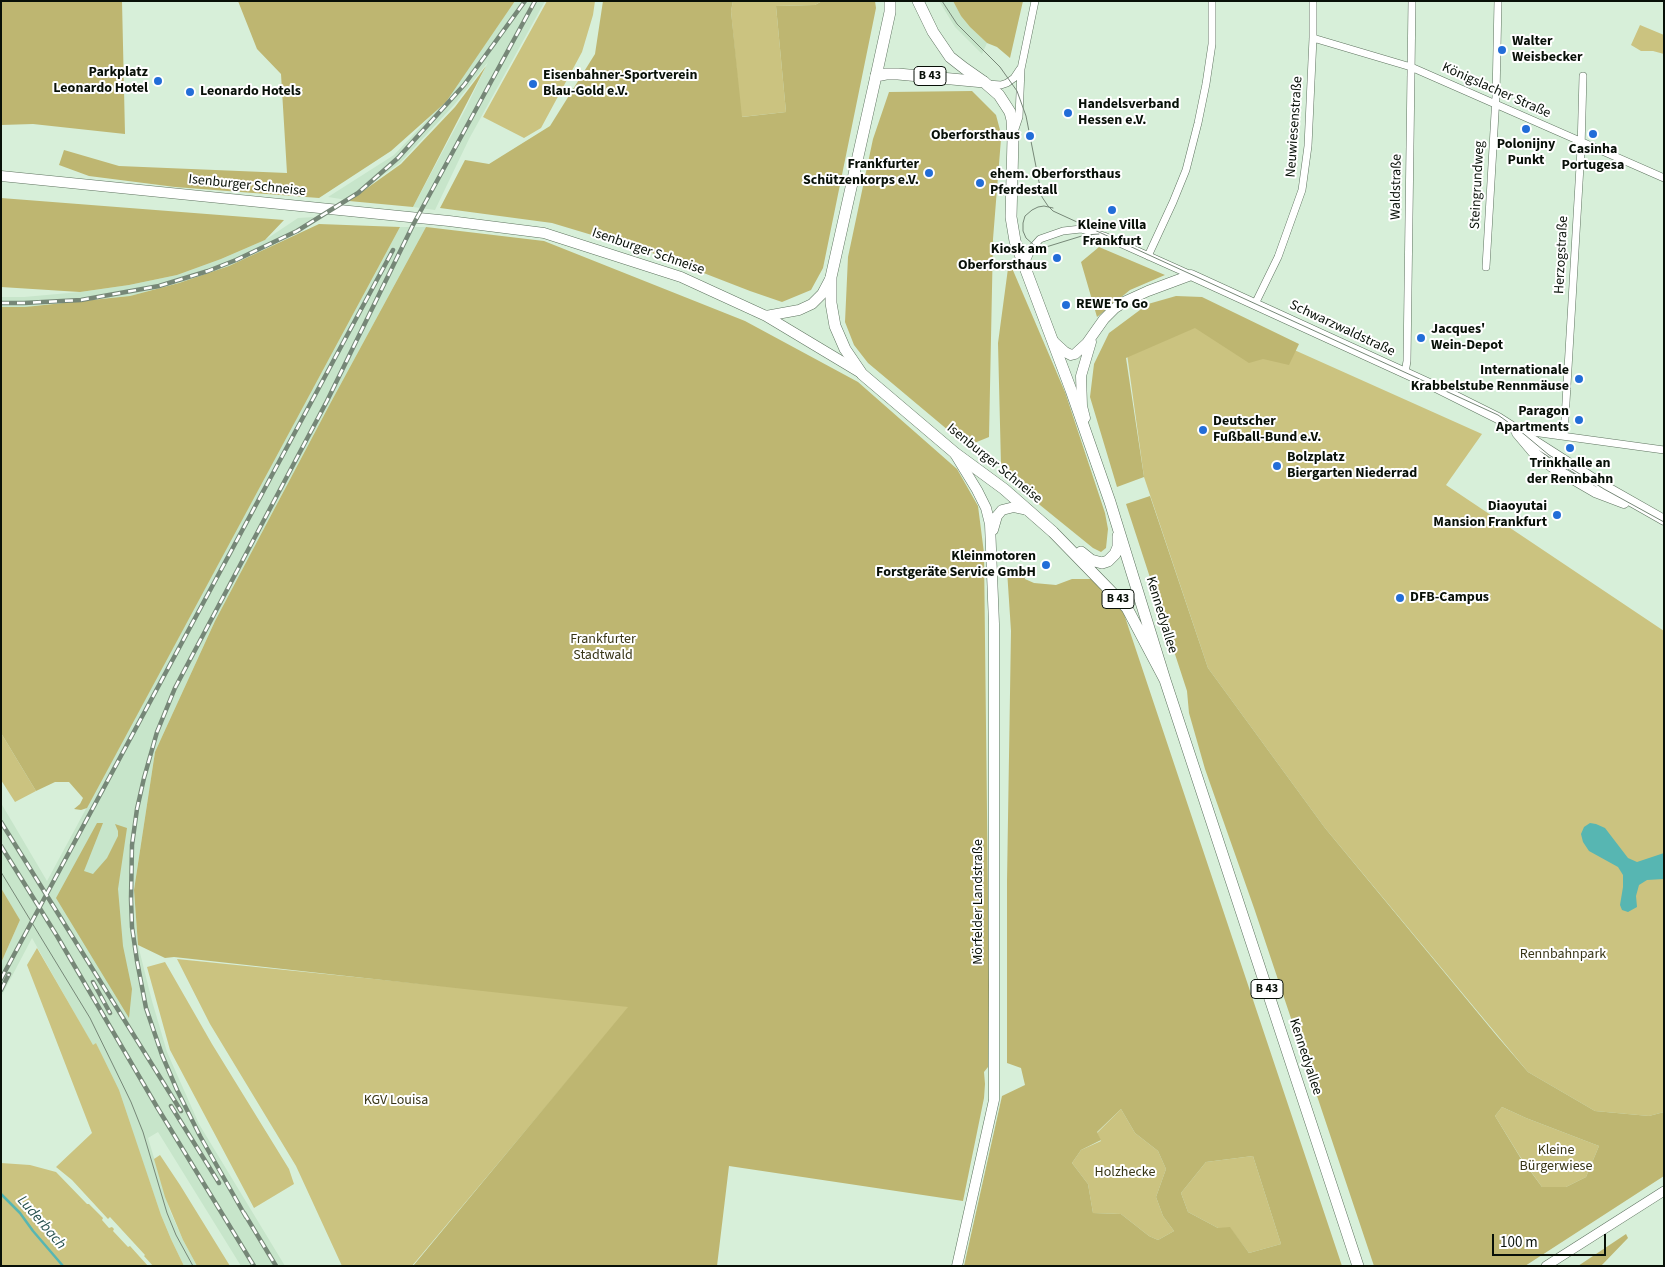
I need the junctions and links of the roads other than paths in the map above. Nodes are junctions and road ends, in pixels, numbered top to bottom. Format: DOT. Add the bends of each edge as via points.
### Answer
graph roads {
  1 [pos="890,1"];
  2 [pos="918,1"];
  3 [pos="1036,1"];
  4 [pos="1212,1"];
  5 [pos="1313,1"];
  6 [pos="1412,1"];
  7 [pos="1498,1"];
  8 [pos="1313,38"];
  9 [pos="1411,67"];
  10 [pos="1021,69"];
  11 [pos="876,76"];
  12 [pos="1583,76"];
  13 [pos="985,83"];
  14 [pos="1494,103"];
  15 [pos="1013,131"];
  16 [pos="1581,142"];
  17 [pos="1,176"];
  18 [pos="1664,177"];
  19 [pos="1148,256"];
  20 [pos="1024,266"];
  21 [pos="1486,267"];
  22 [pos="1191,275"];
  23 [pos="831,277"];
  24 [pos="1255,304"];
  25 [pos="766,316"];
  26 [pos="1094,335"];
  27 [pos="1053,341"];
  28 [pos="1405,373"];
  29 [pos="862,374"];
  30 [pos="1513,428"];
  31 [pos="1085,433"];
  32 [pos="1564,436"];
  33 [pos="1664,450"];
  34 [pos="955,453"];
  35 [pos="1028,510"];
  36 [pos="1664,520"];
  37 [pos="1046,526"];
  38 [pos="1118,529"];
  39 [pos="992,534"];
  40 [pos="1165,680"];
  41 [pos="1664,1191"];
  42 [pos="957,1266"];
  43 [pos="1358,1266"];
  44 [pos="1546,1266"];
  1 -- 11 [label="main road, B 43"];
  2 -- 13 [label="main road, B 43" via="950,57"];
  3 -- 10 [label="street"];
  4 -- 19 [label="street" via="1212,44 1206,84 1186,170"];
  5 -- 8 [label="street, Neuwiesenstraße"];
  6 -- 9 [label="street, Waldstraße"];
  7 -- 14 [label="street, Steingrundweg"];
  8 -- 9 [label="street, Königslacher Straße"];
  8 -- 24 [label="street, Neuwiesenstraße" via="1308,146 1302,190 1278,257"];
  9 -- 14 [label="street, Königslacher Straße"];
  9 -- 28 [label="street, Waldstraße"];
  10 -- 13 [label="street" via="1007,82 999,85"];
  10 -- 15 [label="street" via="1019,117"];
  11 -- 13 [label="main road, B 43" via="898,74"];
  11 -- 23 [label="main road, B 43"];
  12 -- 16 [label="street, Herzogstraße"];
  13 -- 15 [label="main road, Kennedyallee / B 43" via="1008,108"];
  14 -- 16 [label="street, Königslacher Straße"];
  14 -- 21 [label="street, Steingrundweg"];
  15 -- 20 [label="main road, Kennedyallee / B 43" via="1011,220"];
  16 -- 18 [label="street, Königslacher Straße"];
  16 -- 32 [label="street, Herzogstraße"];
  17 -- 25 [label="main road, Isenburger Schneise" via="544,233 681,277"];
  19 -- 20 [label="street, Schwarzwaldstraße" via="1095,232 1076,228 1040,239"];
  19 -- 22 [label="street, Schwarzwaldstraße"];
  20 -- 27 [label="main road, Kennedyallee / B 43"];
  22 -- 24 [label="main road, Schwarzwaldstraße"];
  22 -- 26 [label="main road" via="1126,300 1110,312"];
  23 -- 25 [label="main road" via="812,304 799,310"];
  23 -- 29 [label="main road, B 43" via="835,326 844,349"];
  24 -- 28 [label="main road, Schwarzwaldstraße"];
  25 -- 29 [label="main road, Isenburger Schneise"];
  26 -- 27 [label="main road" via="1073,355"];
  26 -- 31 [label="main road" via="1081,376 1082,406 1088,426"];
  27 -- 31 [label="main road, Kennedyallee / B 43"];
  28 -- 30 [label="main road, Schwarzwaldstraße"];
  29 -- 34 [label="main road, Isenburger Schneise / B 43"];
  30 -- 32 [label="street"];
  30 -- 36 [label="main road, Schwarzwaldstraße"];
  31 -- 38 [label="main road, Kennedyallee / B 43"];
  32 -- 33 [label="street"];
  34 -- 35 [label="main road, Isenburger Schneise / B 43"];
  34 -- 39 [label="main road, Mörfelder Landstraße" via="984,505"];
  35 -- 37 [label="main road, Isenburger Schneise / B 43"];
  35 -- 39 [label="main road, Mörfelder Landstraße" via="1003,509 998,514"];
  37 -- 38 [label="main road" via="1098,562 1108,561 1115,554"];
  37 -- 40 [label="main road, Isenburger Schneise / B 43" via="1127,608"];
  38 -- 40 [label="main road, Kennedyallee / B 43"];
  39 -- 42 [label="main road, Mörfelder Landstraße" via="994,1100"];
  40 -- 43 [label="main road, Kennedyallee / B 43"];
  41 -- 44 [label="street"];
}
